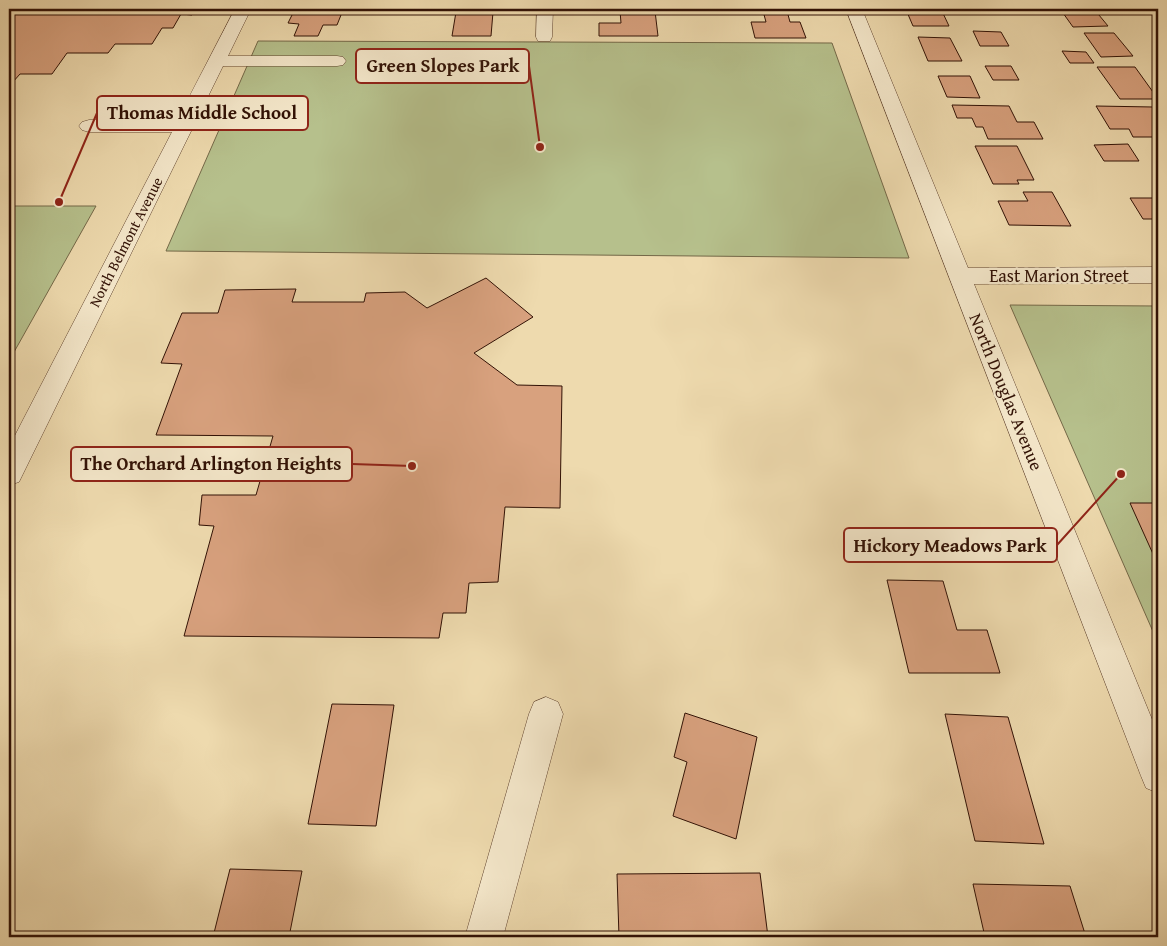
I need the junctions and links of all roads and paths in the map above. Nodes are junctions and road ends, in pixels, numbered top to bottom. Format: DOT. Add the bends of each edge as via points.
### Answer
graph roads {
  1 [pos="243,9"];
  2 [pos="545,9"];
  3 [pos="854,9"];
  4 [pos="544,37"];
  5 [pos="217,61"];
  6 [pos="337,61"];
  7 [pos="89,126"];
  8 [pos="184,126"];
  9 [pos="1158,275"];
  10 [pos="959,276"];
  11 [pos="9,474"];
  12 [pos="546,714"];
  13 [pos="1158,776"];
  14 [pos="484,937"];
  1 -- 5 [label="street, North Belmont Avenue"];
  2 -- 4 [label="street"];
  3 -- 10 [label="street, North Douglas Avenue"];
  5 -- 6 [label="street"];
  5 -- 8 [label="street, North Belmont Avenue"];
  7 -- 8 [label="street"];
  8 -- 11 [label="street, North Belmont Avenue"];
  9 -- 10 [label="street, East Marion Street"];
  10 -- 13 [label="street, North Douglas Avenue"];
  12 -- 14 [label="street"];
}
